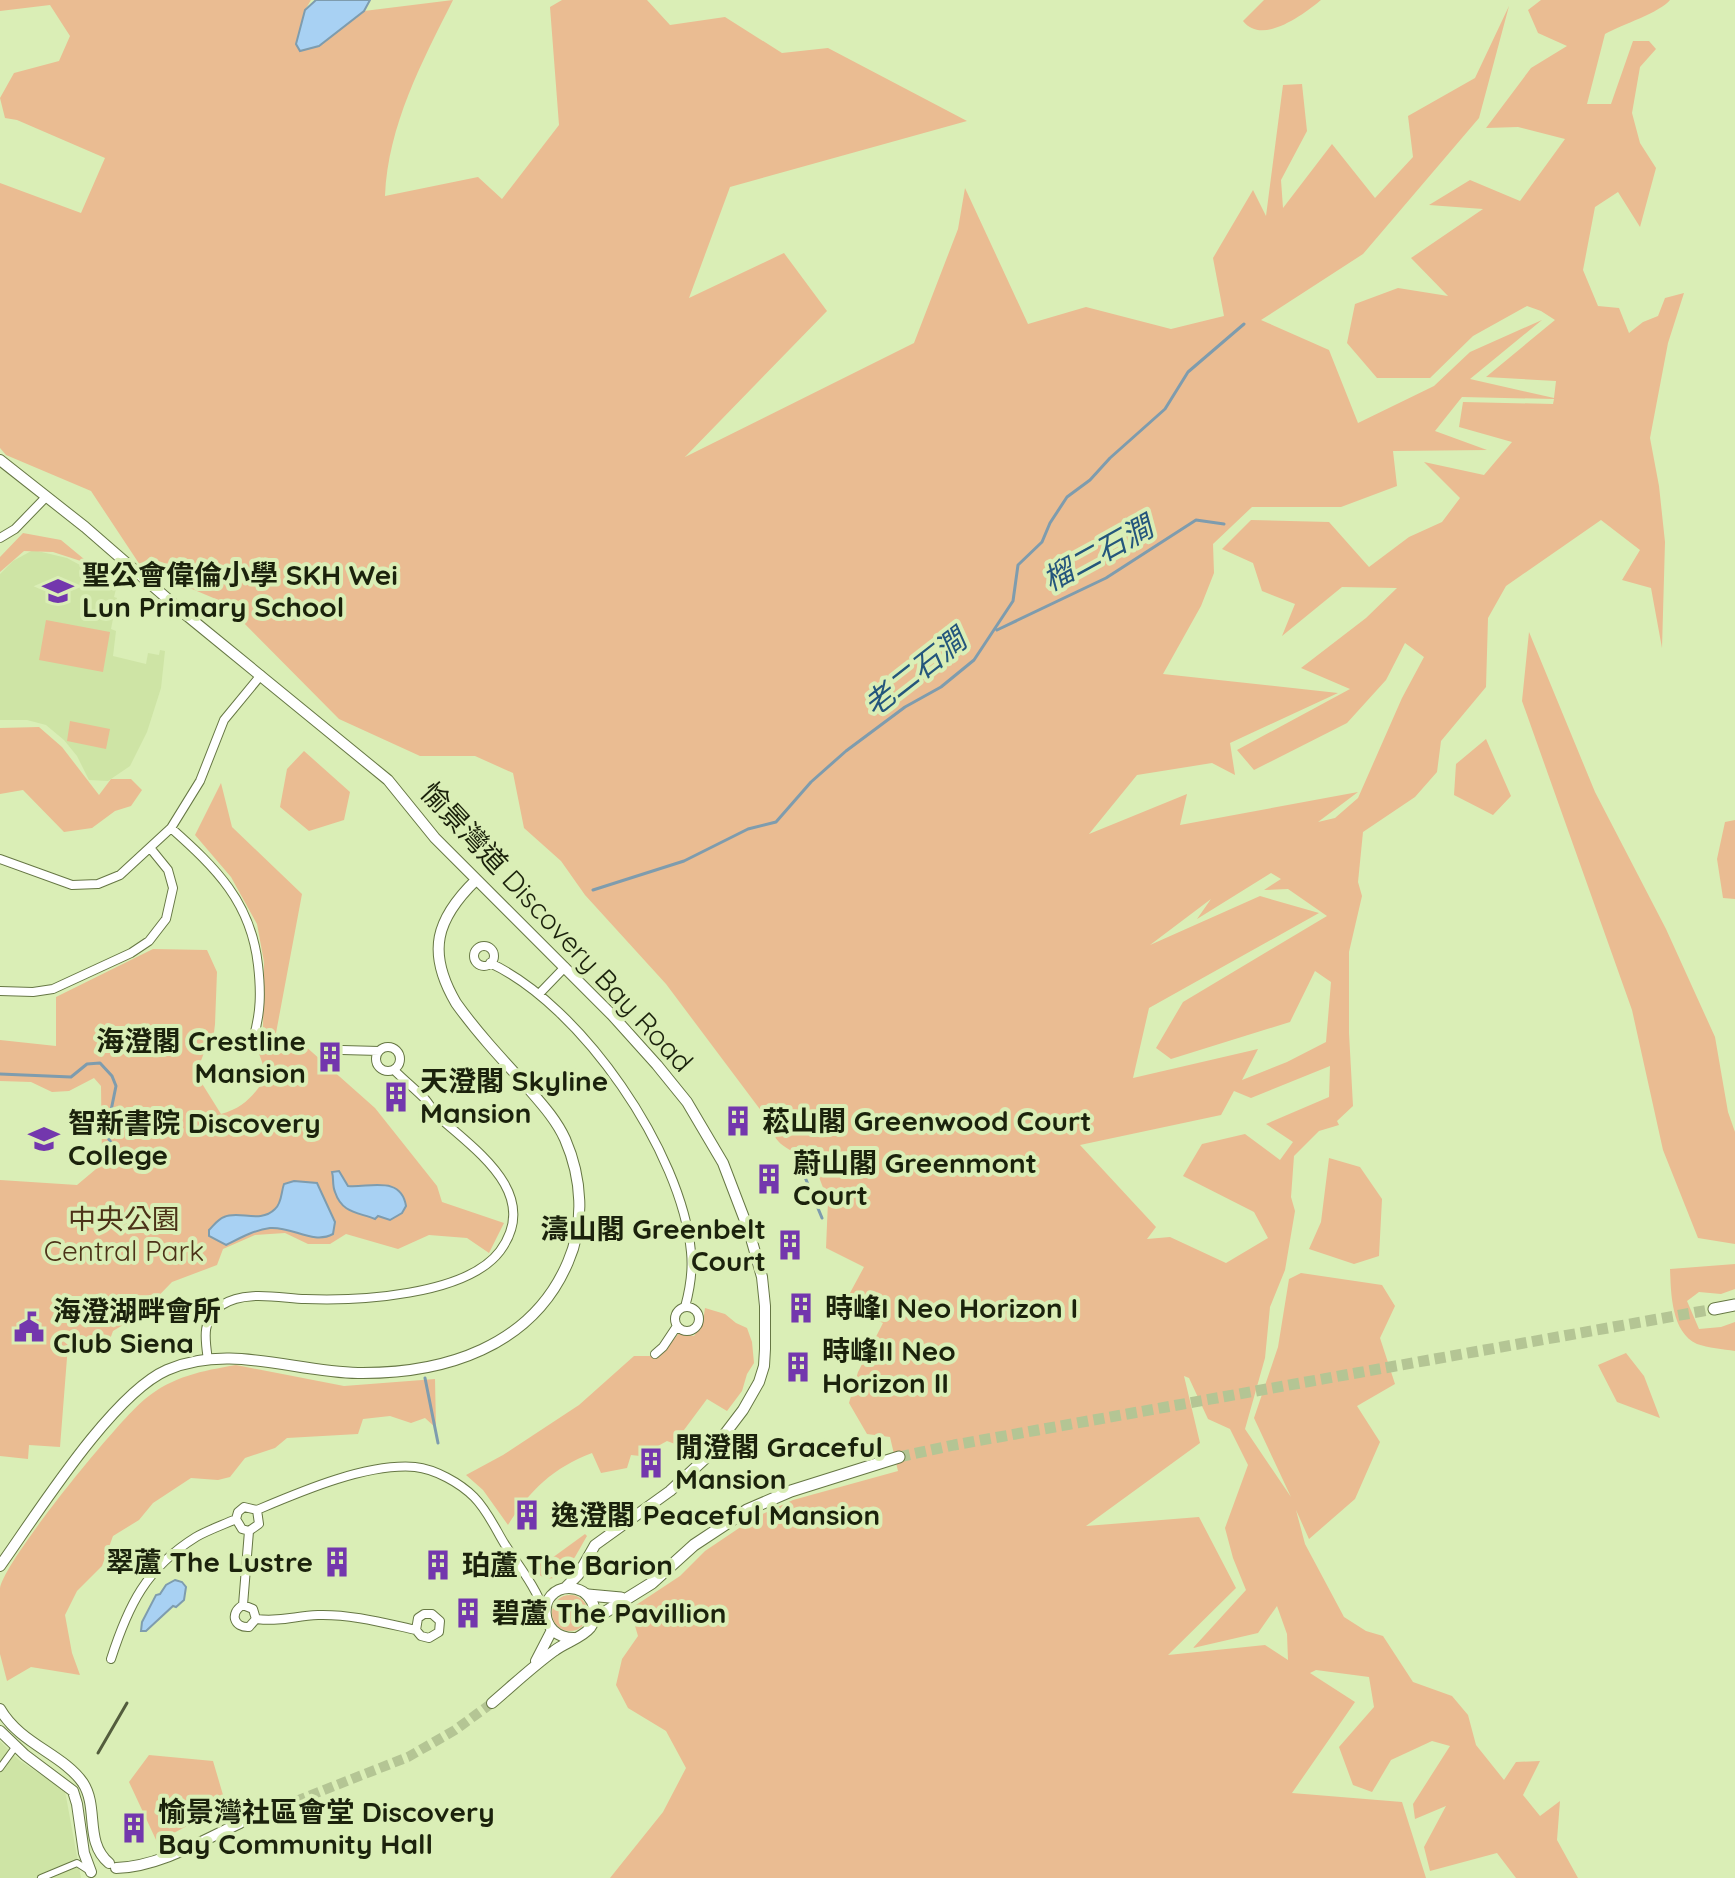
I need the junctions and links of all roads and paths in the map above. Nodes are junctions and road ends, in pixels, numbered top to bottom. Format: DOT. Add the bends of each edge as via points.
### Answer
graph roads {
  1 [pos="0,460"];
  2 [pos="46,497"];
  3 [pos="0,538"];
  4 [pos="261,675"];
  5 [pos="171,828"];
  6 [pos="151,849"];
  7 [pos="0,859"];
  8 [pos="476,880"];
  9 [pos="490,963"];
  10 [pos="565,967"];
  11 [pos="0,991"];
  12 [pos="539,994"];
  13 [pos="253,1039"];
  14 [pos="342,1050"];
  15 [pos="379,1051"];
  16 [pos="394,1070"];
  17 [pos="1735,1305"];
  18 [pos="685,1307"];
  19 [pos="1714,1309"];
  20 [pos="677,1326"];
  21 [pos="655,1354"];
  22 [pos="208,1360"];
  23 [pos="899,1457"];
  24 [pos="257,1510"];
  25 [pos="236,1519"];
  26 [pos="249,1531"];
  27 [pos="0,1566"];
  28 [pos="583,1567"];
  29 [pos="562,1589"];
  30 [pos="534,1590"];
  31 [pos="586,1594"];
  32 [pos="626,1598"];
  33 [pos="243,1605"];
  34 [pos="545,1616"];
  35 [pos="256,1619"];
  36 [pos="594,1619"];
  37 [pos="416,1630"];
  38 [pos="552,1630"];
  39 [pos="574,1638"];
  40 [pos="111,1659"];
  41 [pos="522,1678"];
  42 [pos="492,1703"];
  43 [pos="2,1712"];
  44 [pos="8,1739"];
  45 [pos="50,1756"];
  46 [pos="0,1768"];
  47 [pos="58,1779"];
  48 [pos="84,1784"];
  49 [pos="77,1804"];
  50 [pos="240,1823"];
  51 [pos="117,1872"];
  52 [pos="90,1875"];
  53 [pos="41,1878"];
  1 -- 2 [label="street, 愉景灣道 Discovery Bay Road"];
  2 -- 3 [label="street"];
  2 -- 4 [label="street, 愉景灣道 Discovery Bay Road"];
  4 -- 5 [label="street" via="224,720 200,781"];
  4 -- 8 [label="street, 愉景灣道 Discovery Bay Road" via="388,780"];
  5 -- 6 [label="street"];
  5 -- 13 [label="street" via="208,861 250,923 261,988"];
  6 -- 7 [label="street" via="120,875 89,885 64,883"];
  6 -- 11 [label="street" via="168,870 173,895 166,919 149,941 53,989"];
  8 -- 10 [label="street, 愉景灣道 Discovery Bay Road"];
  8 -- 22 [label="street" via="451,906 441,931 439,962 456,1003 547,1110 565,1139 579,1197 576,1242 556,1285 536,1314 509,1336 433,1366 357,1373 249,1359"];
  9 -- 12 [label="street"];
  10 -- 12 [label="street"];
  10 -- 28 [label="street, 愉景灣道 Discovery Bay Road" via="657,1065 708,1136 736,1192 754,1245 765,1306 764,1366 743,1410 691,1474 605,1536"];
  12 -- 18 [label="street" via="612,1073 656,1147 688,1235 691,1271"];
  14 -- 15 [label="street"];
  15 -- 16 [label="street" via="379,1068"];
  15 -- 16 [label="street" via="390,1046 397,1050 400,1061"];
  16 -- 22 [label="street" via="477,1148 501,1178 513,1214 501,1250 479,1269 414,1292 343,1300 231,1301 207,1323"];
  17 -- 19 [label="main road"];
  18 -- 20 [label="street" via="676,1314"];
  18 -- 20 [label="street" via="696,1311 697,1325 688,1331"];
  20 -- 21 [label="street"];
  22 -- 27 [label="street" via="168,1370 128,1398"];
  23 -- 32 [label="main road" via="747,1510"];
  24 -- 25 [label="street" via="244,1507"];
  24 -- 26 [label="street" via="259,1524"];
  24 -- 30 [label="street" via="351,1476 394,1468 431,1470 475,1497"];
  25 -- 26 [label="street"];
  25 -- 40 [label="street" via="196,1537 139,1589"];
  26 -- 33 [label="street"];
  28 -- 29 [label="street, 愉景灣道 Discovery Bay Road"];
  28 -- 31 [label="street"];
  29 -- 30 [label="street"];
  29 -- 31 [label="street"];
  29 -- 34 [label="street" via="549,1600"];
  30 -- 34 [label="street"];
  31 -- 32 [label="main road"];
  31 -- 36 [label="street" via="594,1605"];
  32 -- 36 [label="main road"];
  33 -- 35 [label="street" via="253,1609"];
  33 -- 35 [label="street" via="235,1613 236,1623 249,1627"];
  34 -- 38 [label="street"];
  35 -- 37 [label="street" via="278,1622 317,1615"];
  36 -- 39 [label="street" via="587,1632"];
  38 -- 39 [label="street"];
  38 -- 41 [label="street"];
  39 -- 41 [label="street"];
  41 -- 42 [label="street"];
  43 -- 44 [label="street" via="11,1730"];
  43 -- 45 [label="street"];
  44 -- 46 [label="street"];
  44 -- 47 [label="street"];
  45 -- 47 [label="street" via="60,1769"];
  45 -- 48 [label="street"];
  47 -- 49 [label="street" via="73,1791"];
  48 -- 49 [label="street" via="78,1789"];
  48 -- 51 [label="street" via="98,1851"];
  49 -- 52 [label="street"];
  50 -- 51 [label="street"];
  51 -- 52 [label="street" via="98,1864"];
  52 -- 53 [label="street" via="77,1863"];
}
